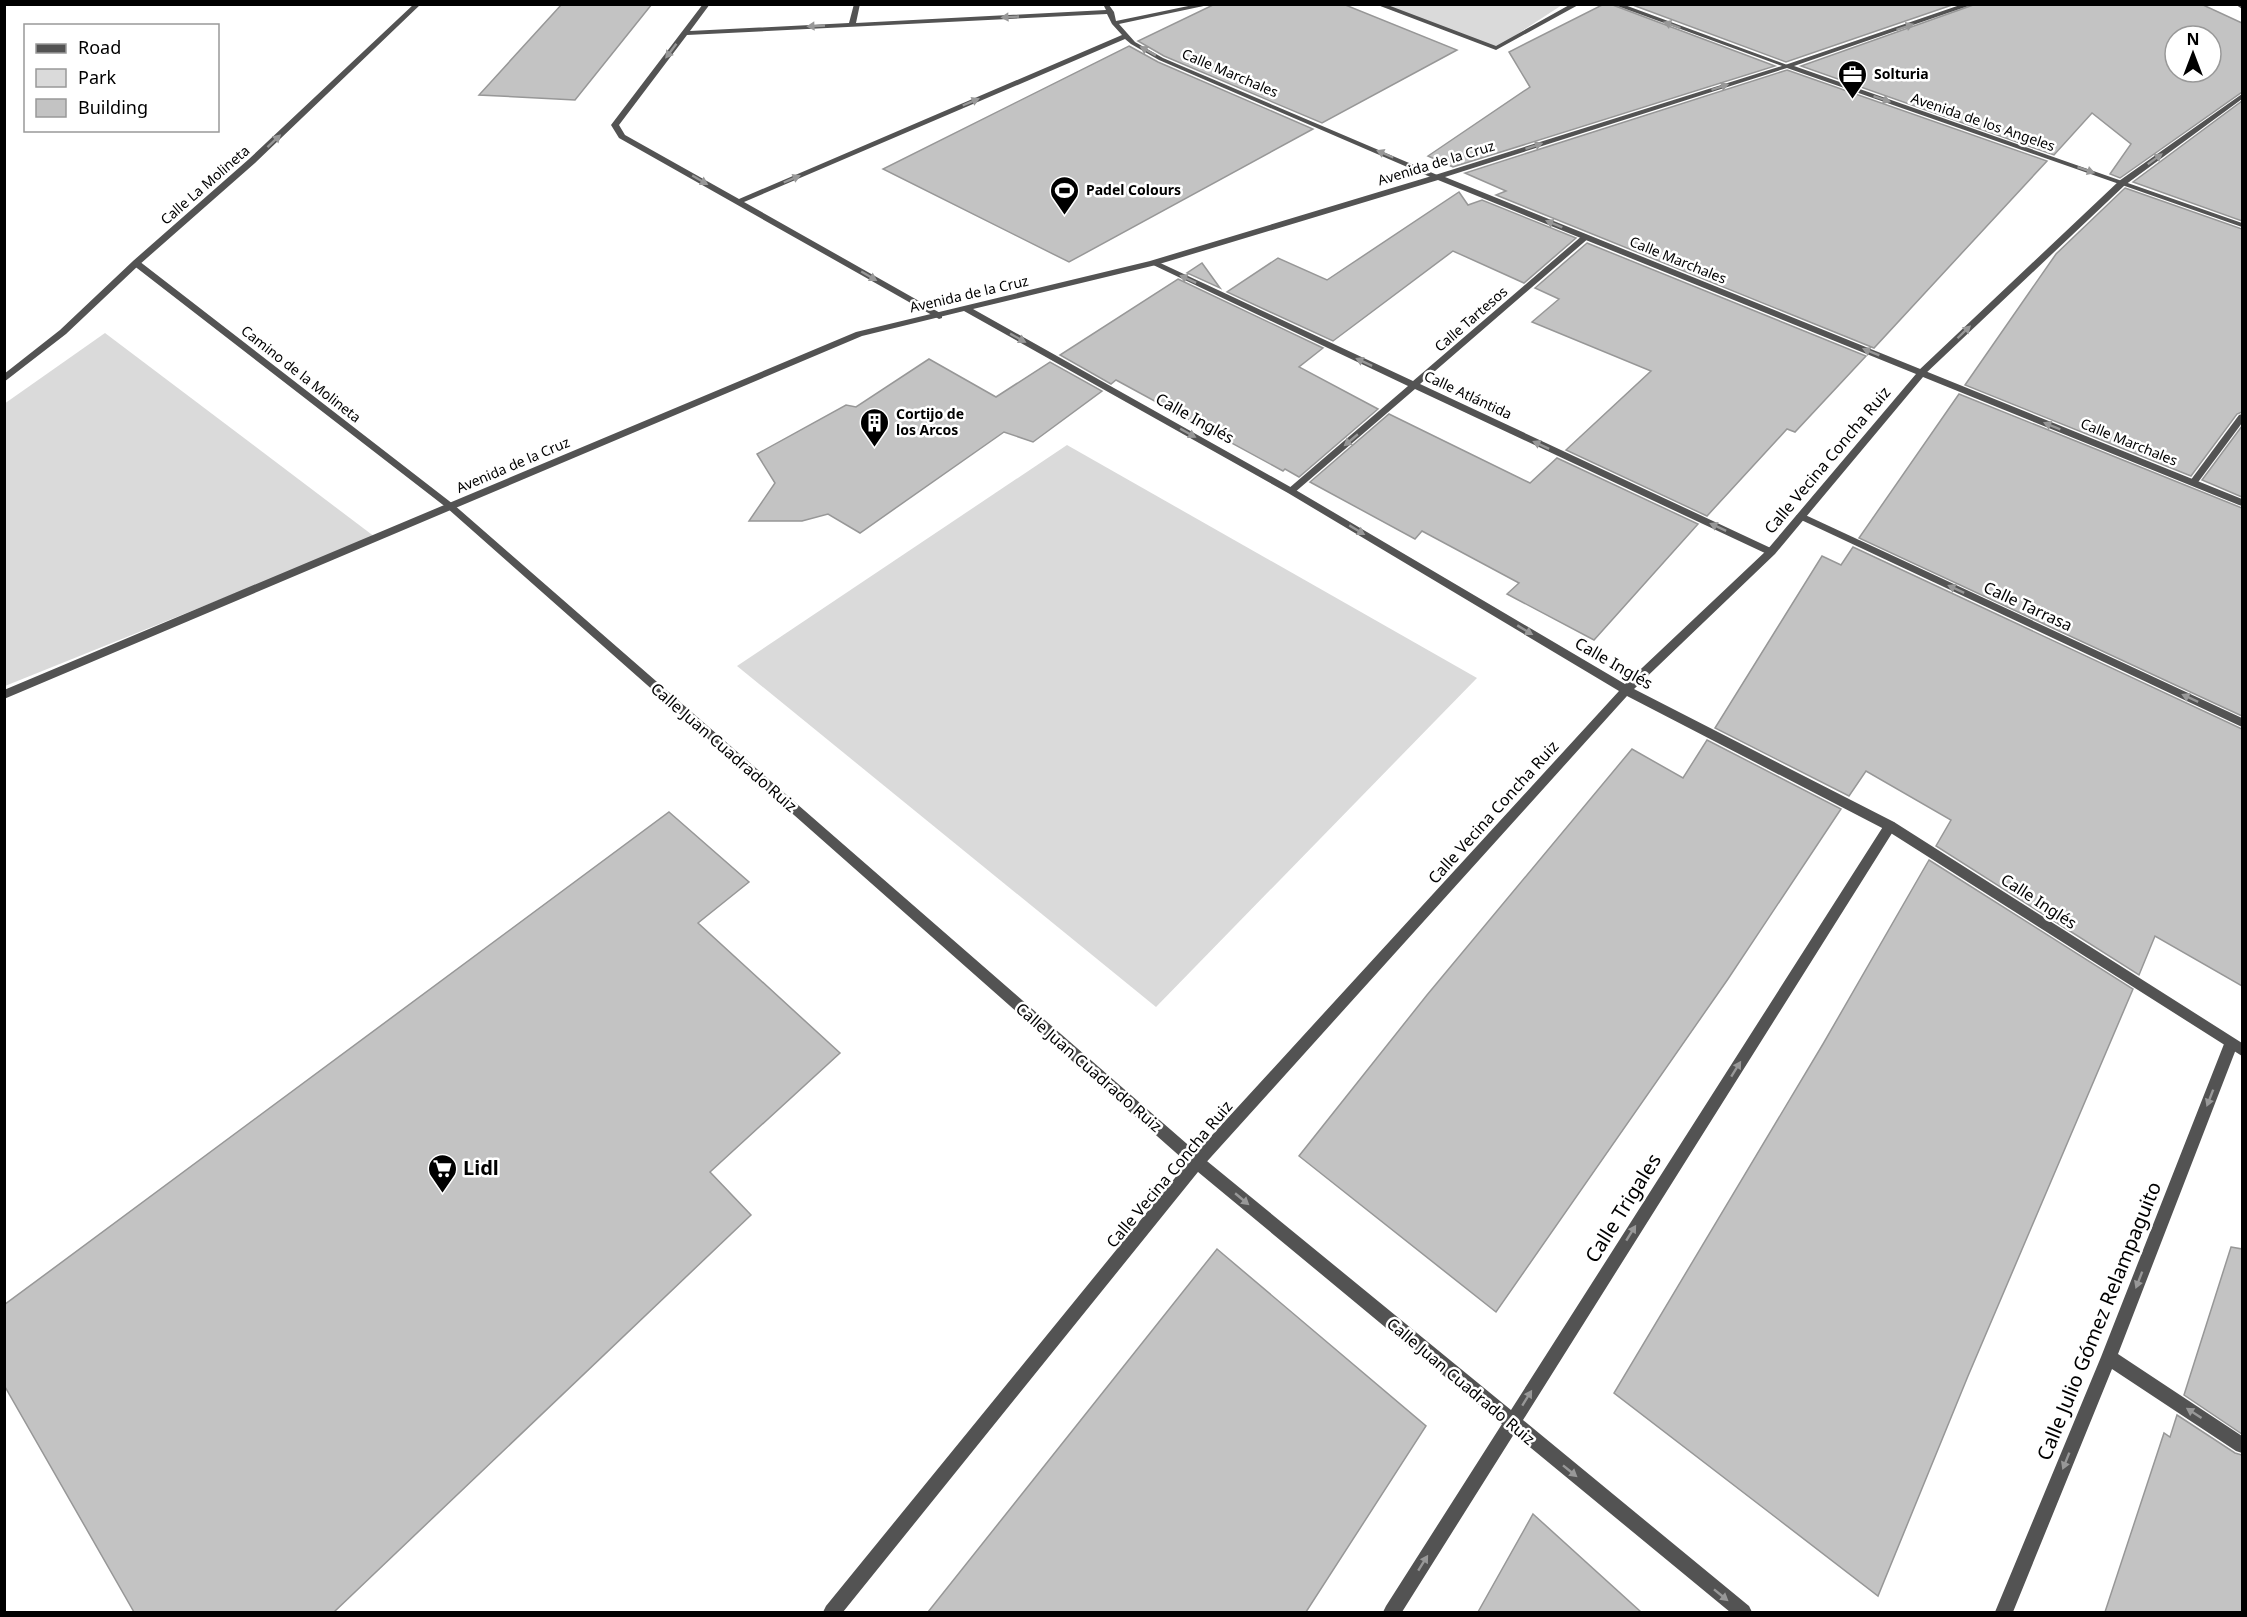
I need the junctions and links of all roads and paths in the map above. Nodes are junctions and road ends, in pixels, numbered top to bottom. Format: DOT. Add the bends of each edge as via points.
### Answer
graph roads {
  1 [pos="418,4"];
  2 [pos="706,4"];
  3 [pos="858,4"];
  4 [pos="1106,4"];
  5 [pos="1210,4"];
  6 [pos="1378,4"];
  7 [pos="1577,4"];
  8 [pos="1615,4"];
  9 [pos="1971,4"];
  10 [pos="2238,4"];
  11 [pos="2242,7"];
  12 [pos="1111,12"];
  13 [pos="1114,23"];
  14 [pos="852,24"];
  15 [pos="685,33"];
  16 [pos="1126,36"];
  17 [pos="1787,66"];
  18 [pos="2242,96"];
  19 [pos="1438,177"];
  20 [pos="2122,183"];
  21 [pos="738,202"];
  22 [pos="2242,225"];
  23 [pos="1586,237"];
  24 [pos="136,263"];
  25 [pos="1153,263"];
  26 [pos="967,309"];
  27 [pos="939,316"];
  28 [pos="1922,373"];
  29 [pos="4,379"];
  30 [pos="1414,385"];
  31 [pos="2242,417"];
  32 [pos="2193,483"];
  33 [pos="1291,491"];
  34 [pos="2242,503"];
  35 [pos="450,507"];
  36 [pos="1801,516"];
  37 [pos="1771,552"];
  38 [pos="1626,690"];
  39 [pos="4,695"];
  40 [pos="2242,723"];
  41 [pos="1890,826"];
  42 [pos="2237,1047"];
  43 [pos="1197,1162"];
  44 [pos="2109,1357"];
  45 [pos="1511,1423"];
  46 [pos="2242,1445"];
  47 [pos="832,1612"];
  48 [pos="1392,1612"];
  49 [pos="1743,1612"];
  50 [pos="2004,1612"];
  24 -- 1 [label="street, Calle La Molineta, one-way" via="252,161"];
  2 -- 15 [label="street"];
  3 -- 14 [label="street"];
  4 -- 12 [label="street"];
  5 -- 13 [label="street"];
  6 -- 7 [label="street" via="1496,48"];
  17 -- 8 [label="street, Avenida de los Angeles, one-way"];
  17 -- 9 [label="street, Avenida de la Cruz, one-way"];
  10 -- 11 [label="street"];
  12 -- 13 [label="street"];
  12 -- 14 [label="street, one-way"];
  13 -- 16 [label="street, Calle Marchales"];
  14 -- 15 [label="street, one-way"];
  15 -- 21 [label="street, one-way" via="615,125 622,136"];
  19 -- 16 [label="street, Calle Marchales, one-way" via="1161,58"];
  21 -- 16 [label="street, one-way"];
  19 -- 17 [label="street, Avenida de la Cruz, one-way"];
  17 -- 20 [label="street, Avenida de los Angeles, one-way"];
  20 -- 18 [label="street, Calle Vecina Concha Ruiz, one-way"];
  23 -- 19 [label="street, Calle Marchales, one-way"];
  19 -- 25 [label="street, Avenida de la Cruz"];
  20 -- 22 [label="street, Avenida de los Angeles"];
  28 -- 20 [label="street, Calle Vecina Concha Ruiz, one-way"];
  21 -- 27 [label="street, one-way"];
  28 -- 23 [label="street, Calle Marchales, one-way"];
  23 -- 30 [label="street, Calle Tartesos"];
  24 -- 29 [label="street, Calle La Molineta" via="63,332"];
  24 -- 35 [label="street, Camino de la Molineta"];
  25 -- 26 [label="street, Avenida de la Cruz"];
  30 -- 25 [label="street, Calle Atlántida, one-way"];
  26 -- 27 [label="street, Avenida de la Cruz"];
  26 -- 33 [label="street, Calle Inglés, one-way"];
  27 -- 35 [label="street, Avenida de la Cruz" via="859,334"];
  32 -- 28 [label="street, Calle Marchales, one-way"];
  28 -- 36 [label="street, Calle Vecina Concha Ruiz"];
  30 -- 33 [label="street, Calle Tartesos, one-way"];
  37 -- 30 [label="street, Calle Atlántida, one-way"];
  31 -- 32 [label="street"];
  32 -- 34 [label="street, Calle Marchales"];
  33 -- 38 [label="street, Calle Inglés, one-way"];
  35 -- 39 [label="street, Avenida de la Cruz"];
  35 -- 43 [label="street, Calle Juan Cuadrado Ruiz"];
  36 -- 37 [label="street, Calle Vecina Concha Ruiz"];
  40 -- 36 [label="street, Calle Tarrasa, one-way"];
  37 -- 38 [label="street, Calle Vecina Concha Ruiz"];
  38 -- 41 [label="street, Calle Inglés"];
  38 -- 43 [label="street, Calle Vecina Concha Ruiz"];
  41 -- 42 [label="street, Calle Inglés"];
  45 -- 41 [label="street, Calle Trigales, one-way"];
  42 -- 44 [label="street, Calle Julio Gómez Relampaguito, one-way"];
  43 -- 45 [label="street, Calle Juan Cuadrado Ruiz, one-way"];
  43 -- 47 [label="street, Calle Vecina Concha Ruiz"];
  46 -- 44 [label="street, one-way"];
  44 -- 50 [label="street, Calle Julio Gómez Relampaguito, one-way"];
  48 -- 45 [label="street, Calle Trigales, one-way"];
  45 -- 49 [label="street, Calle Juan Cuadrado Ruiz, one-way"];
}
